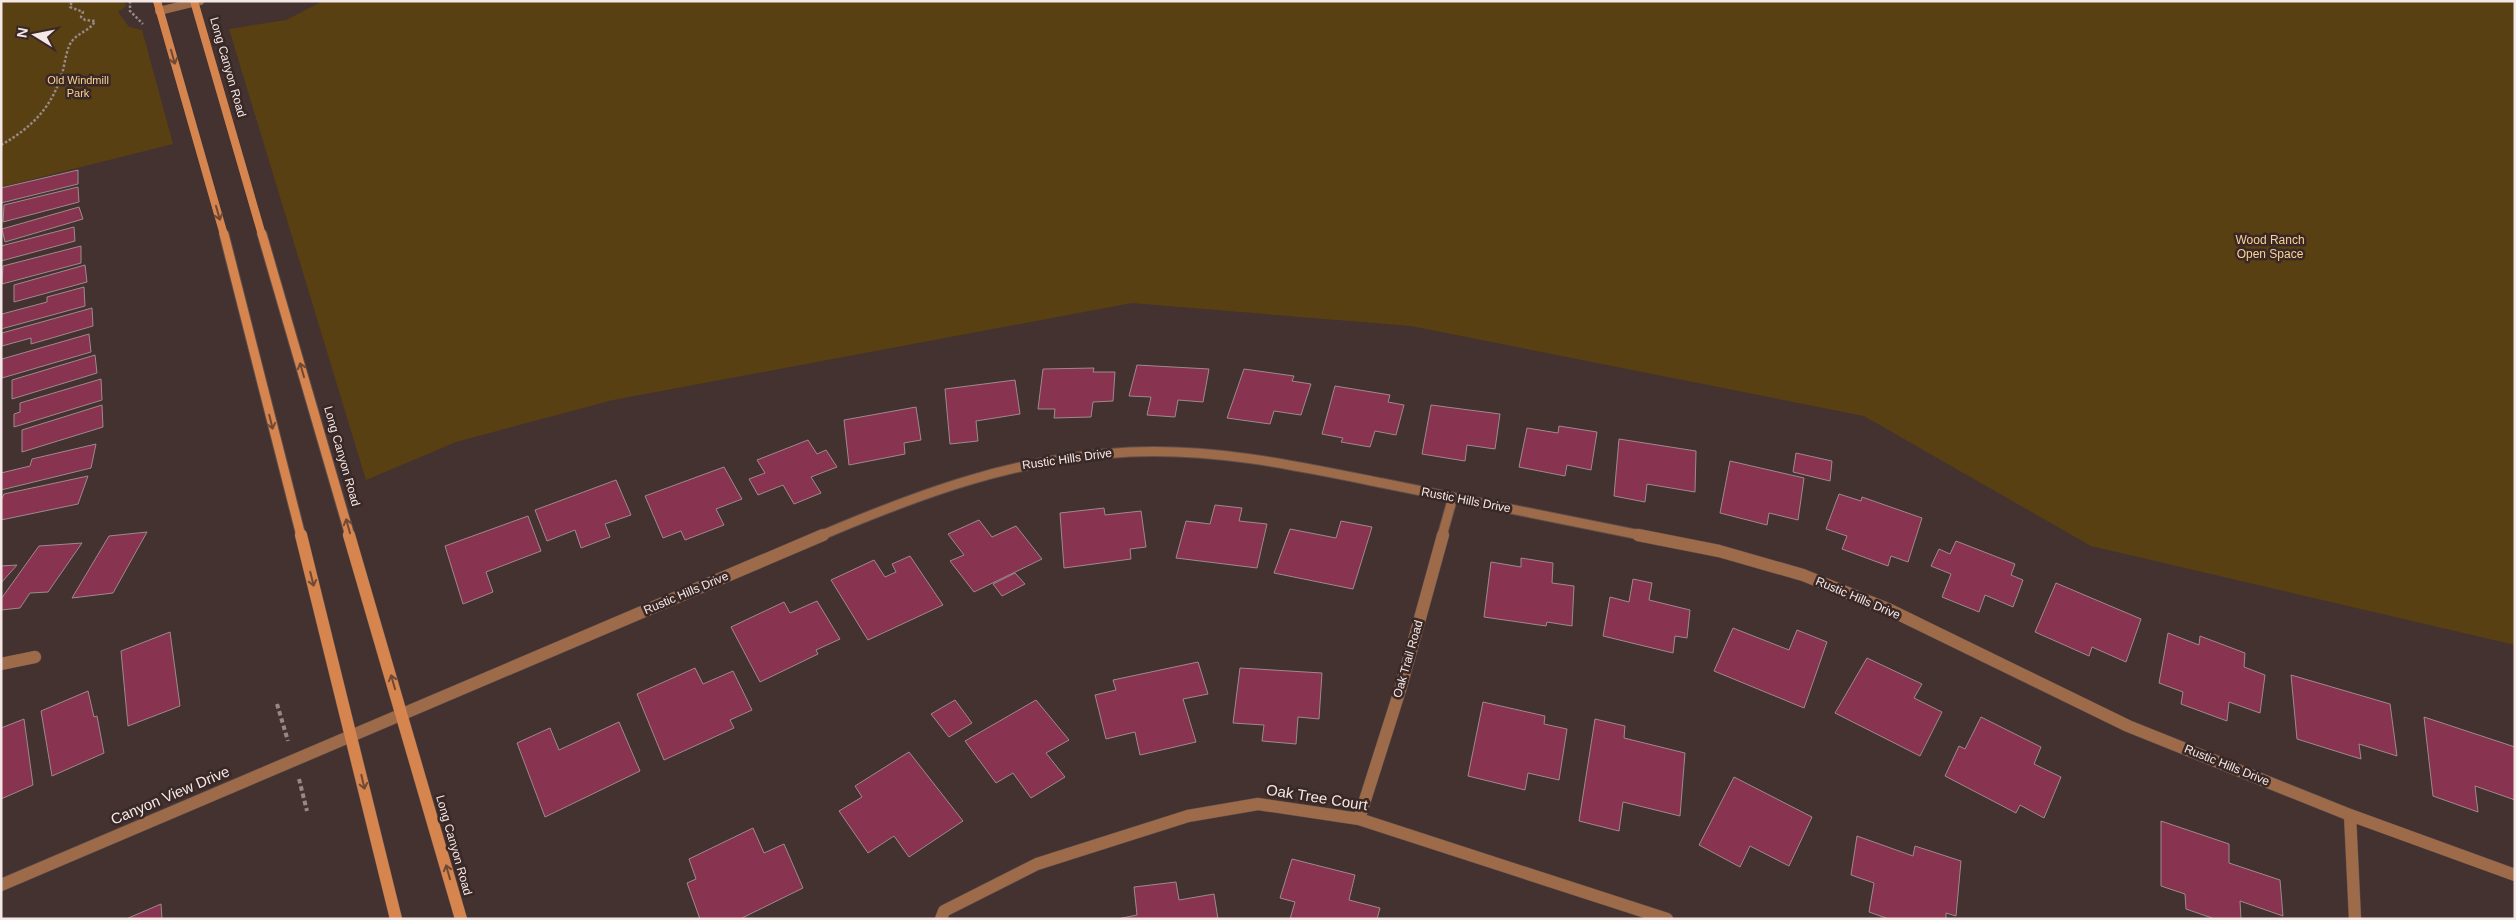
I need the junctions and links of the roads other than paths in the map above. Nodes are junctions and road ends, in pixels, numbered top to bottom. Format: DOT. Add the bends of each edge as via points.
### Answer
graph roads {
  1 [pos="196,2"];
  2 [pos="158,6"];
  3 [pos="1453,497"];
  4 [pos="34,657"];
  5 [pos="1,664"];
  6 [pos="402,712"];
  7 [pos="352,735"];
  8 [pos="2350,814"];
  9 [pos="1359,819"];
  10 [pos="2515,875"];
  11 [pos="1,885"];
  12 [pos="396,919"];
  13 [pos="461,919"];
  14 [pos="941,919"];
  15 [pos="1667,919"];
  16 [pos="2355,919"];
  1 -- 2 [label="street"];
  6 -- 1 [label="main road, Long Canyon Road, one-way"];
  2 -- 7 [label="main road, one-way" via="220,220"];
  3 -- 6 [label="street, Rustic Hills Drive" via="1271,461 1209,453 1114,452 1028,464 965,479 902,501"];
  3 -- 8 [label="street, Rustic Hills Drive" via="1719,552 1803,576 1888,609 2128,726"];
  3 -- 9 [label="street, Oak Trail Road" via="1401,687"];
  4 -- 5 [label="street"];
  6 -- 7 [label="street, Rustic Hills Drive"];
  13 -- 6 [label="main road, Long Canyon Road, one-way"];
  7 -- 11 [label="street, Canyon View Drive"];
  7 -- 12 [label="main road, one-way"];
  8 -- 10 [label="street, Rustic Hills Drive"];
  8 -- 16 [label="street"];
  9 -- 14 [label="street, Oak Tree Court" via="1258,804 1188,816 1037,864 944,911"];
  9 -- 15 [label="street, Oak Tree Court"];
}
